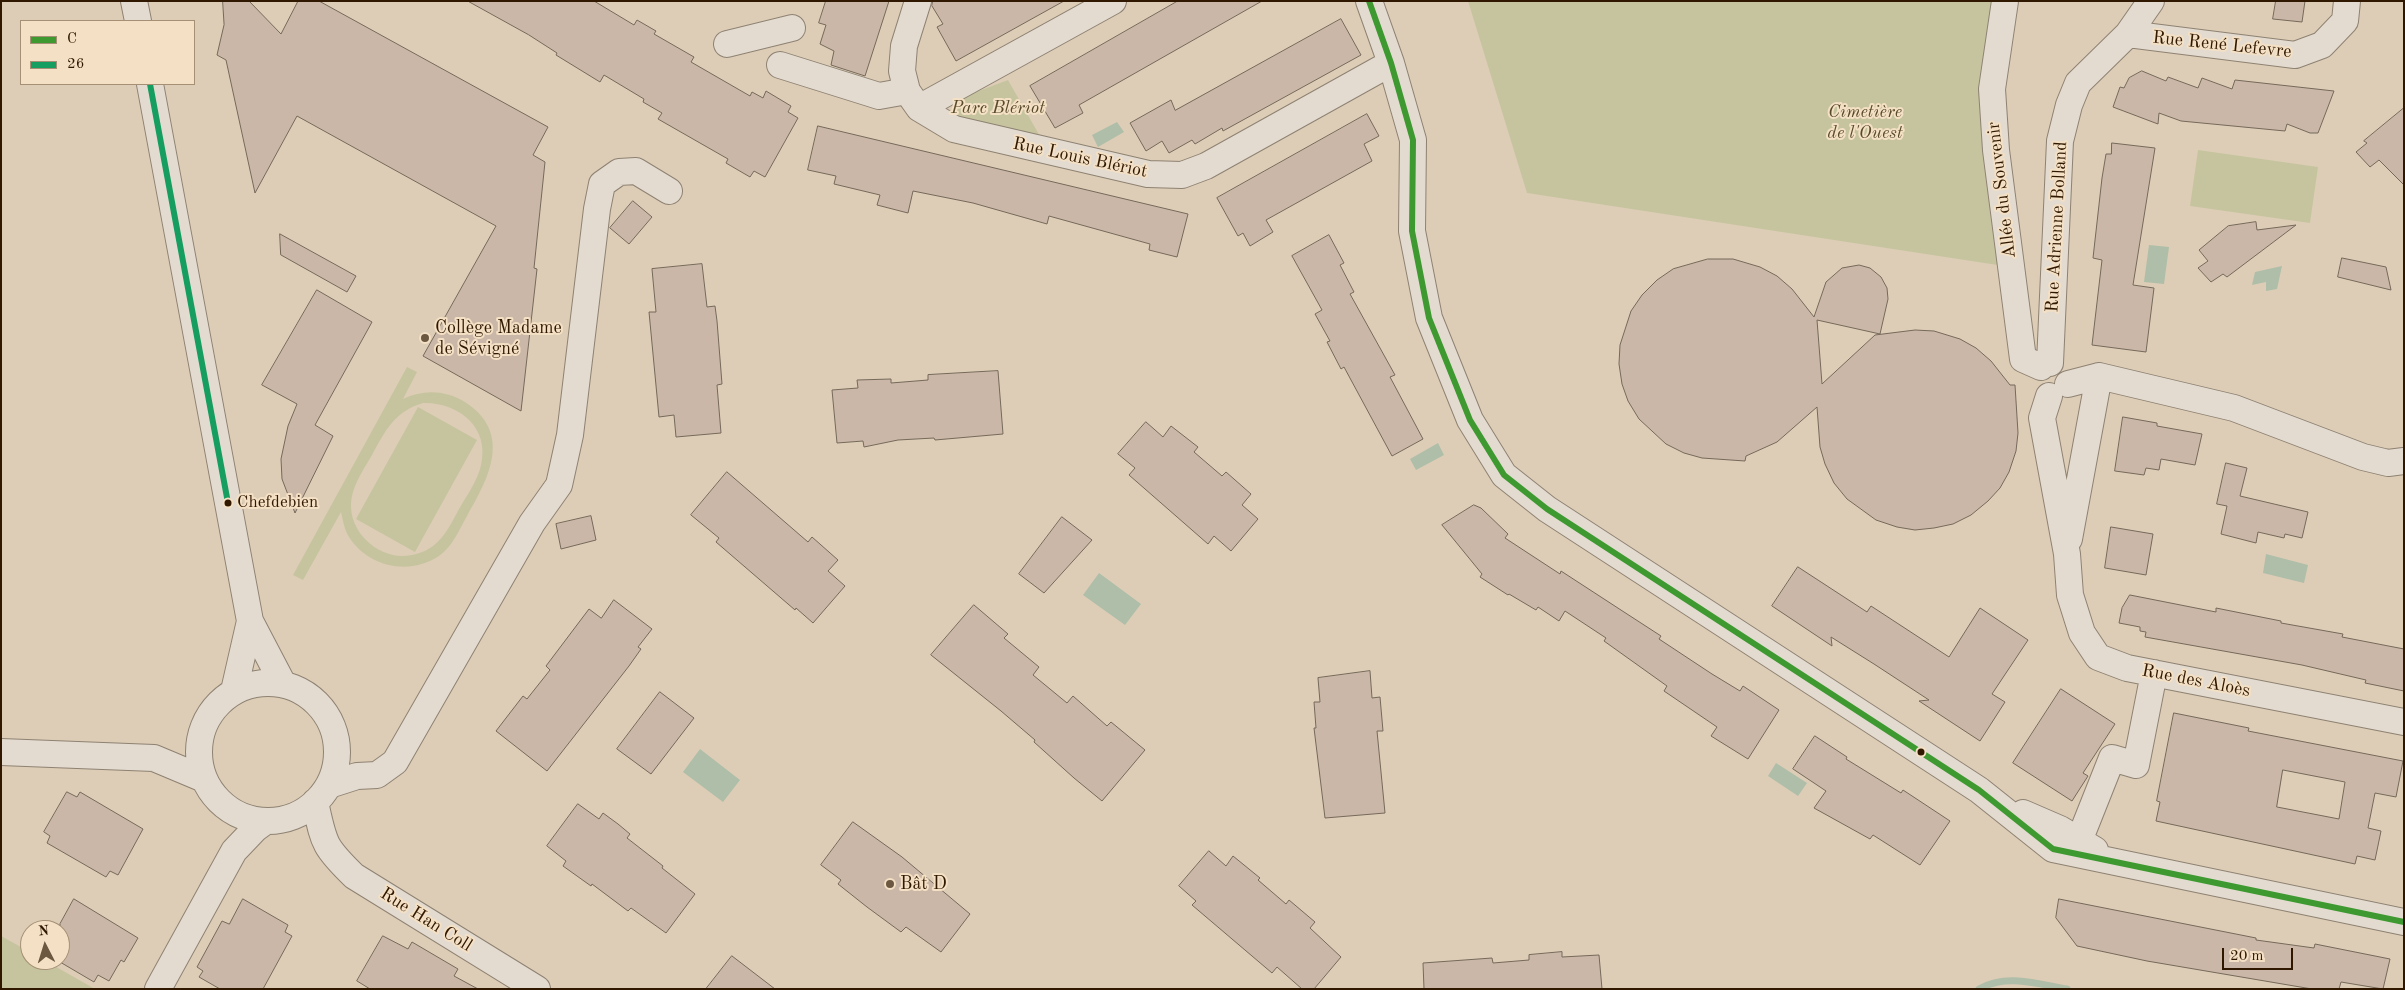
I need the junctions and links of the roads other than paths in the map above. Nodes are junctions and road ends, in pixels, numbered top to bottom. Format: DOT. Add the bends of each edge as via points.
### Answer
graph roads {
  1 [pos="134,1"];
  2 [pos="918,1"];
  3 [pos="1113,1"];
  4 [pos="1369,1"];
  5 [pos="2004,1"];
  6 [pos="2150,1"];
  7 [pos="2347,1"];
  8 [pos="138,20"];
  9 [pos="792,28"];
  10 [pos="2128,34"];
  11 [pos="727,44"];
  12 [pos="1391,63"];
  13 [pos="780,65"];
  14 [pos="150,85"];
  15 [pos="913,99"];
  16 [pos="669,191"];
  17 [pos="2046,365"];
  18 [pos="2099,376"];
  19 [pos="2058,390"];
  20 [pos="2404,462"];
  21 [pos="2066,554"];
  22 [pos="250,622"];
  23 [pos="2154,673"];
  24 [pos="283,684"];
  25 [pos="234,691"];
  26 [pos="2404,722"];
  27 [pos="199,740"];
  28 [pos="1,752"];
  29 [pos="337,752"];
  30 [pos="154,758"];
  31 [pos="358,776"];
  32 [pos="204,779"];
  33 [pos="322,793"];
  34 [pos="1992,799"];
  35 [pos="228,809"];
  36 [pos="277,820"];
  37 [pos="324,841"];
  38 [pos="2079,841"];
  39 [pos="234,851"];
  40 [pos="2119,864"];
  41 [pos="2404,922"];
  42 [pos="158,989"];
  43 [pos="537,989"];
  1 -- 8 [label="street"];
  2 -- 15 [label="street" via="904,46 902,71"];
  3 -- 15 [label="street"];
  4 -- 12 [label="street"];
  5 -- 17 [label="street, Allée du Souvenir" via="1992,89 1996,150 2024,359"];
  6 -- 10 [label="street, Rue Adrienne Bolland"];
  7 -- 10 [label="street, Rue René Lefevre" via="2345,21 2322,45 2295,55"];
  9 -- 11 [label="street"];
  10 -- 17 [label="street, Rue Adrienne Bolland" via="2078,83 2060,142"];
  12 -- 15 [label="street, Rue Louis Blériot" via="1206,166 1182,175 1148,174 954,129"];
  12 -- 34 [label="street" via="1413,140 1412,230 1428,318 1470,420 1504,474 1547,509"];
  13 -- 15 [label="street" via="879,96"];
  14 -- 22 [label="street"];
  16 -- 31 [label="street" via="636,171 620,172 602,184 570,435 559,485 532,523 395,762 377,776"];
  17 -- 19 [label="street, Rue Adrienne Bolland" via="2035,378 2038,389"];
  18 -- 19 [label="street"];
  18 -- 20 [label="street" via="2234,408 2363,457 2388,463"];
  18 -- 21 [label="street, Rue des Aloès"];
  19 -- 21 [label="street, Rue des Aloès" via="2042,418"];
  21 -- 23 [label="street, Rue des Aloès" via="2070,595 2082,633 2098,657 2127,668"];
  22 -- 24 [label="street"];
  22 -- 25 [label="street"];
  23 -- 26 [label="street, Rue des Aloès"];
  23 -- 38 [label="street" via="2136,765 2112,758"];
  24 -- 25 [label="street" via="266,682"];
  24 -- 29 [label="street" via="304,693 322,708 333,729"];
  25 -- 27 [label="street" via="206,720"];
  27 -- 30 [label="street"];
  27 -- 32 [label="street" via="198,760"];
  28 -- 30 [label="street"];
  29 -- 31 [label="street"];
  29 -- 33 [label="street" via="335,769"];
  30 -- 32 [label="street"];
  31 -- 33 [label="street"];
  32 -- 35 [label="street" via="214,796"];
  33 -- 36 [label="street" via="302,812"];
  33 -- 37 [label="street, Rue Han Coll"];
  34 -- 38 [label="street" via="2060,829"];
  34 -- 40 [label="street" via="2053,849"];
  35 -- 36 [label="street" via="246,818"];
  35 -- 39 [label="street"];
  36 -- 37 [label="street, Rue Han Coll"];
  36 -- 39 [label="street" via="255,829"];
  37 -- 43 [label="street, Rue Han Coll" via="332,855 354,876"];
  38 -- 40 [label="street"];
  39 -- 42 [label="street"];
  40 -- 41 [label="street"];
}
